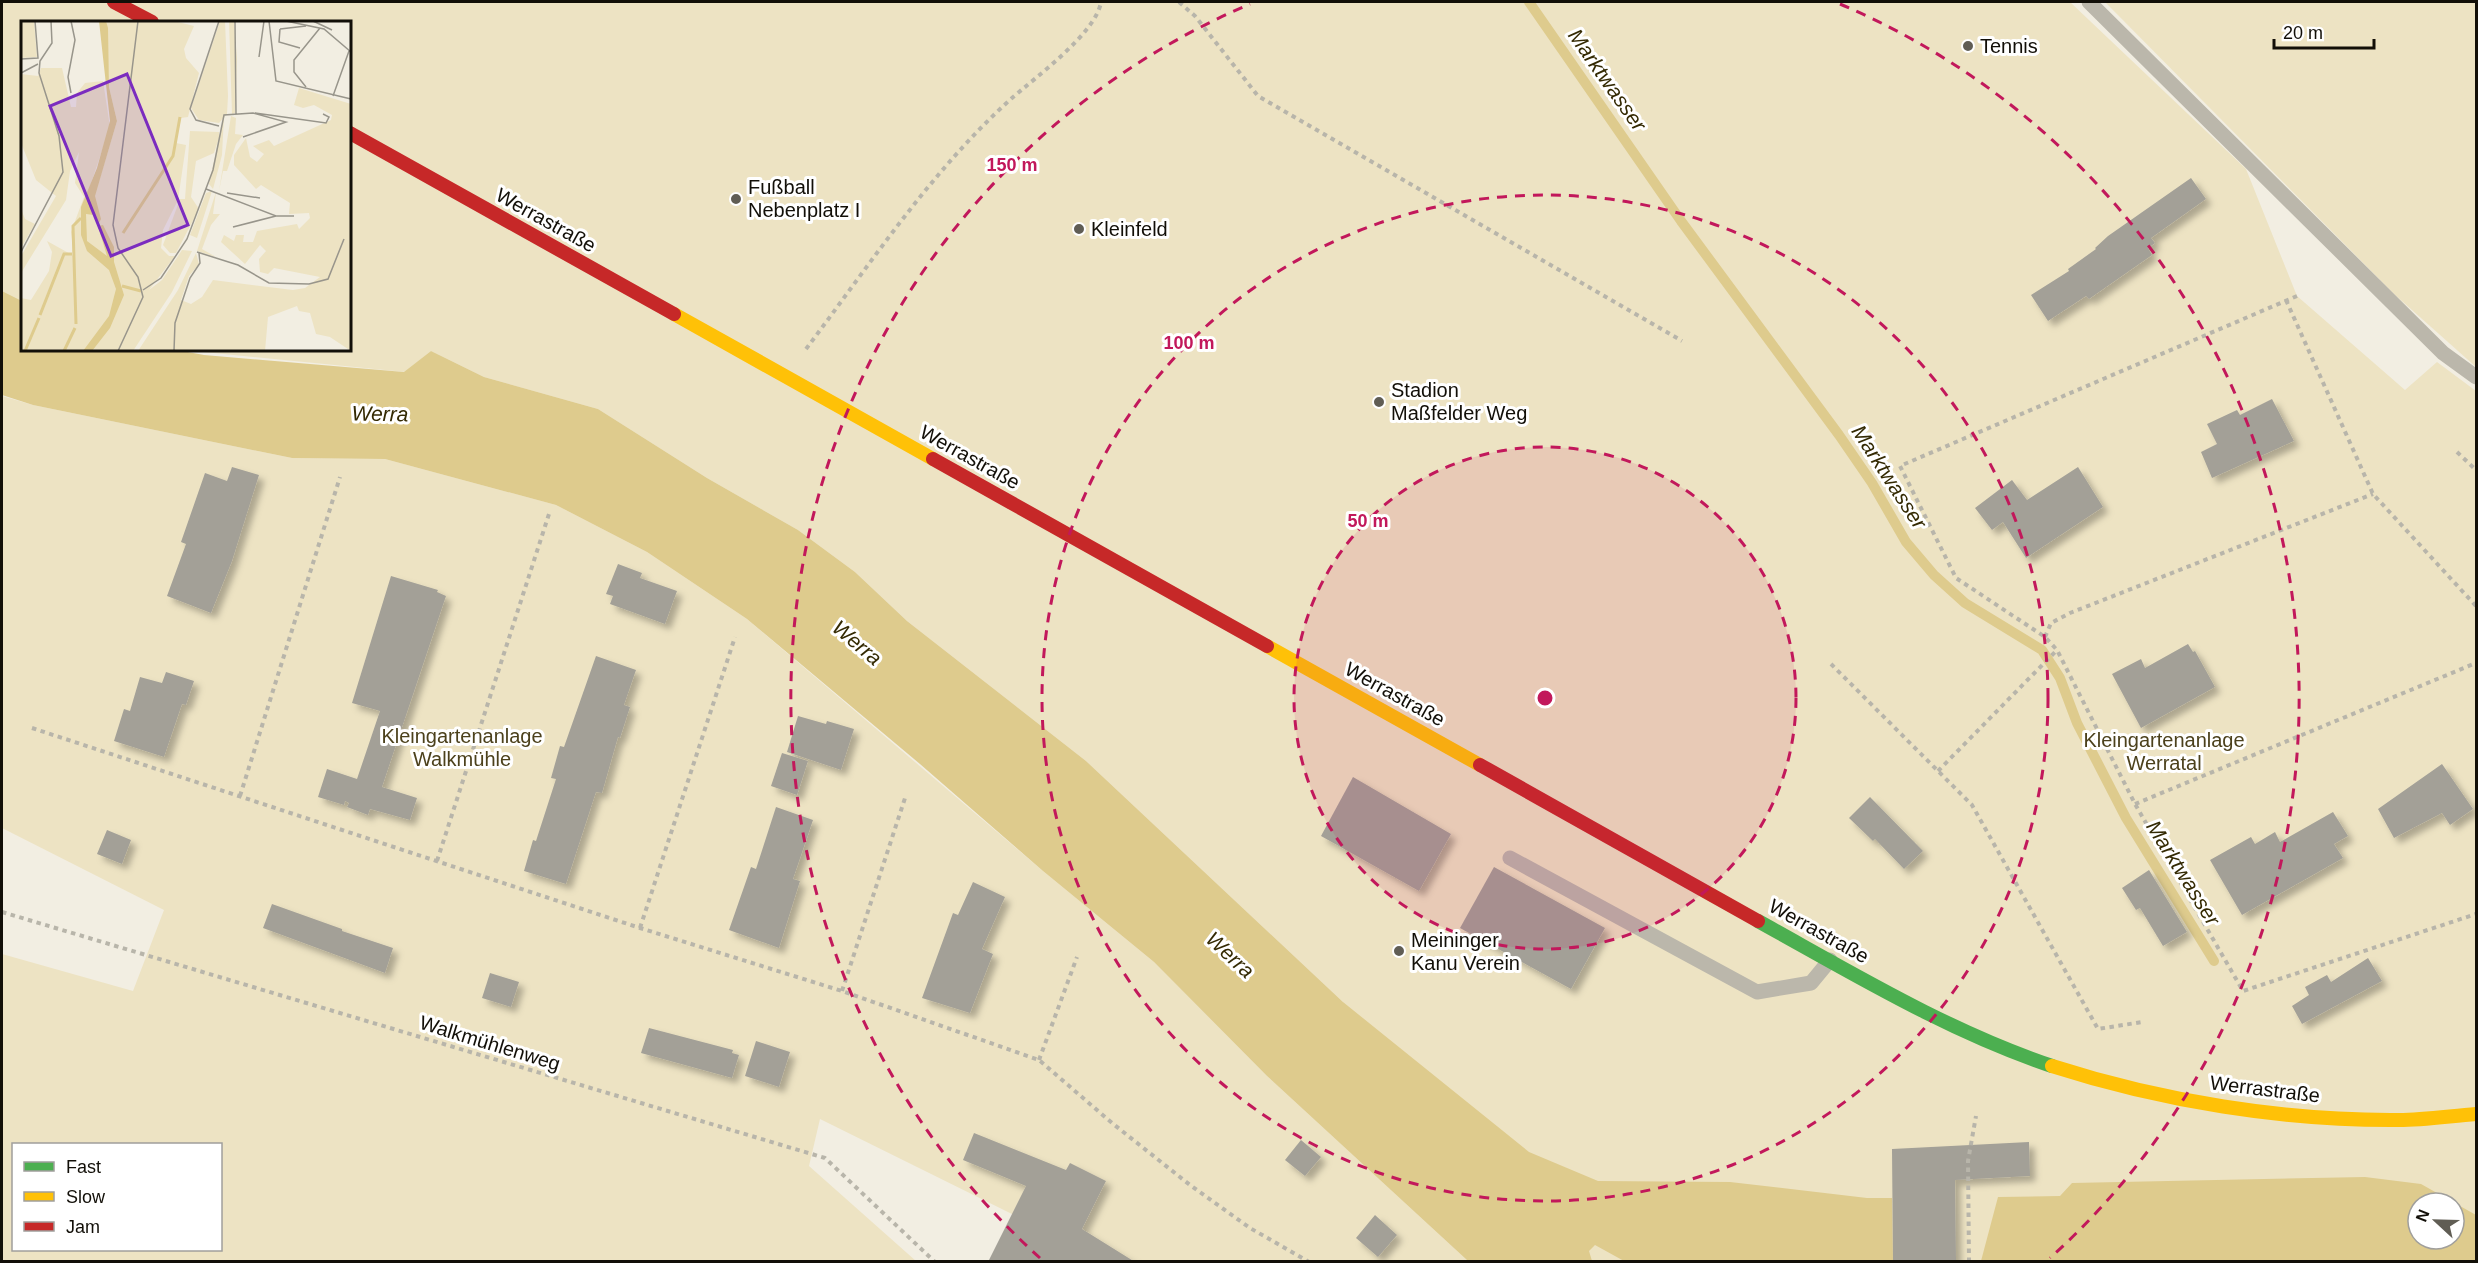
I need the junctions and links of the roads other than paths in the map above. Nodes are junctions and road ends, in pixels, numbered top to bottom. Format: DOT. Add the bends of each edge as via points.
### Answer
graph roads {
  1 [pos="114,2"];
  2 [pos="2089,2"];
  3 [pos="150,21"];
  4 [pos="351,134"];
  5 [pos="2476,377"];
  6 [pos="1510,858"];
  7 [pos="1830,960"];
  8 [pos="2476,1114"];
  1 -- 3 [label="street"];
  2 -- 5 [label="lane" via="2443,353"];
  4 -- 7 [label="street, Werrastraße"];
  6 -- 7 [label="lane" via="1757,992 1811,983"];
  7 -- 8 [label="street, Werrastraße" via="1993,1044 2039,1062 2173,1098 2397,1120"];
}
